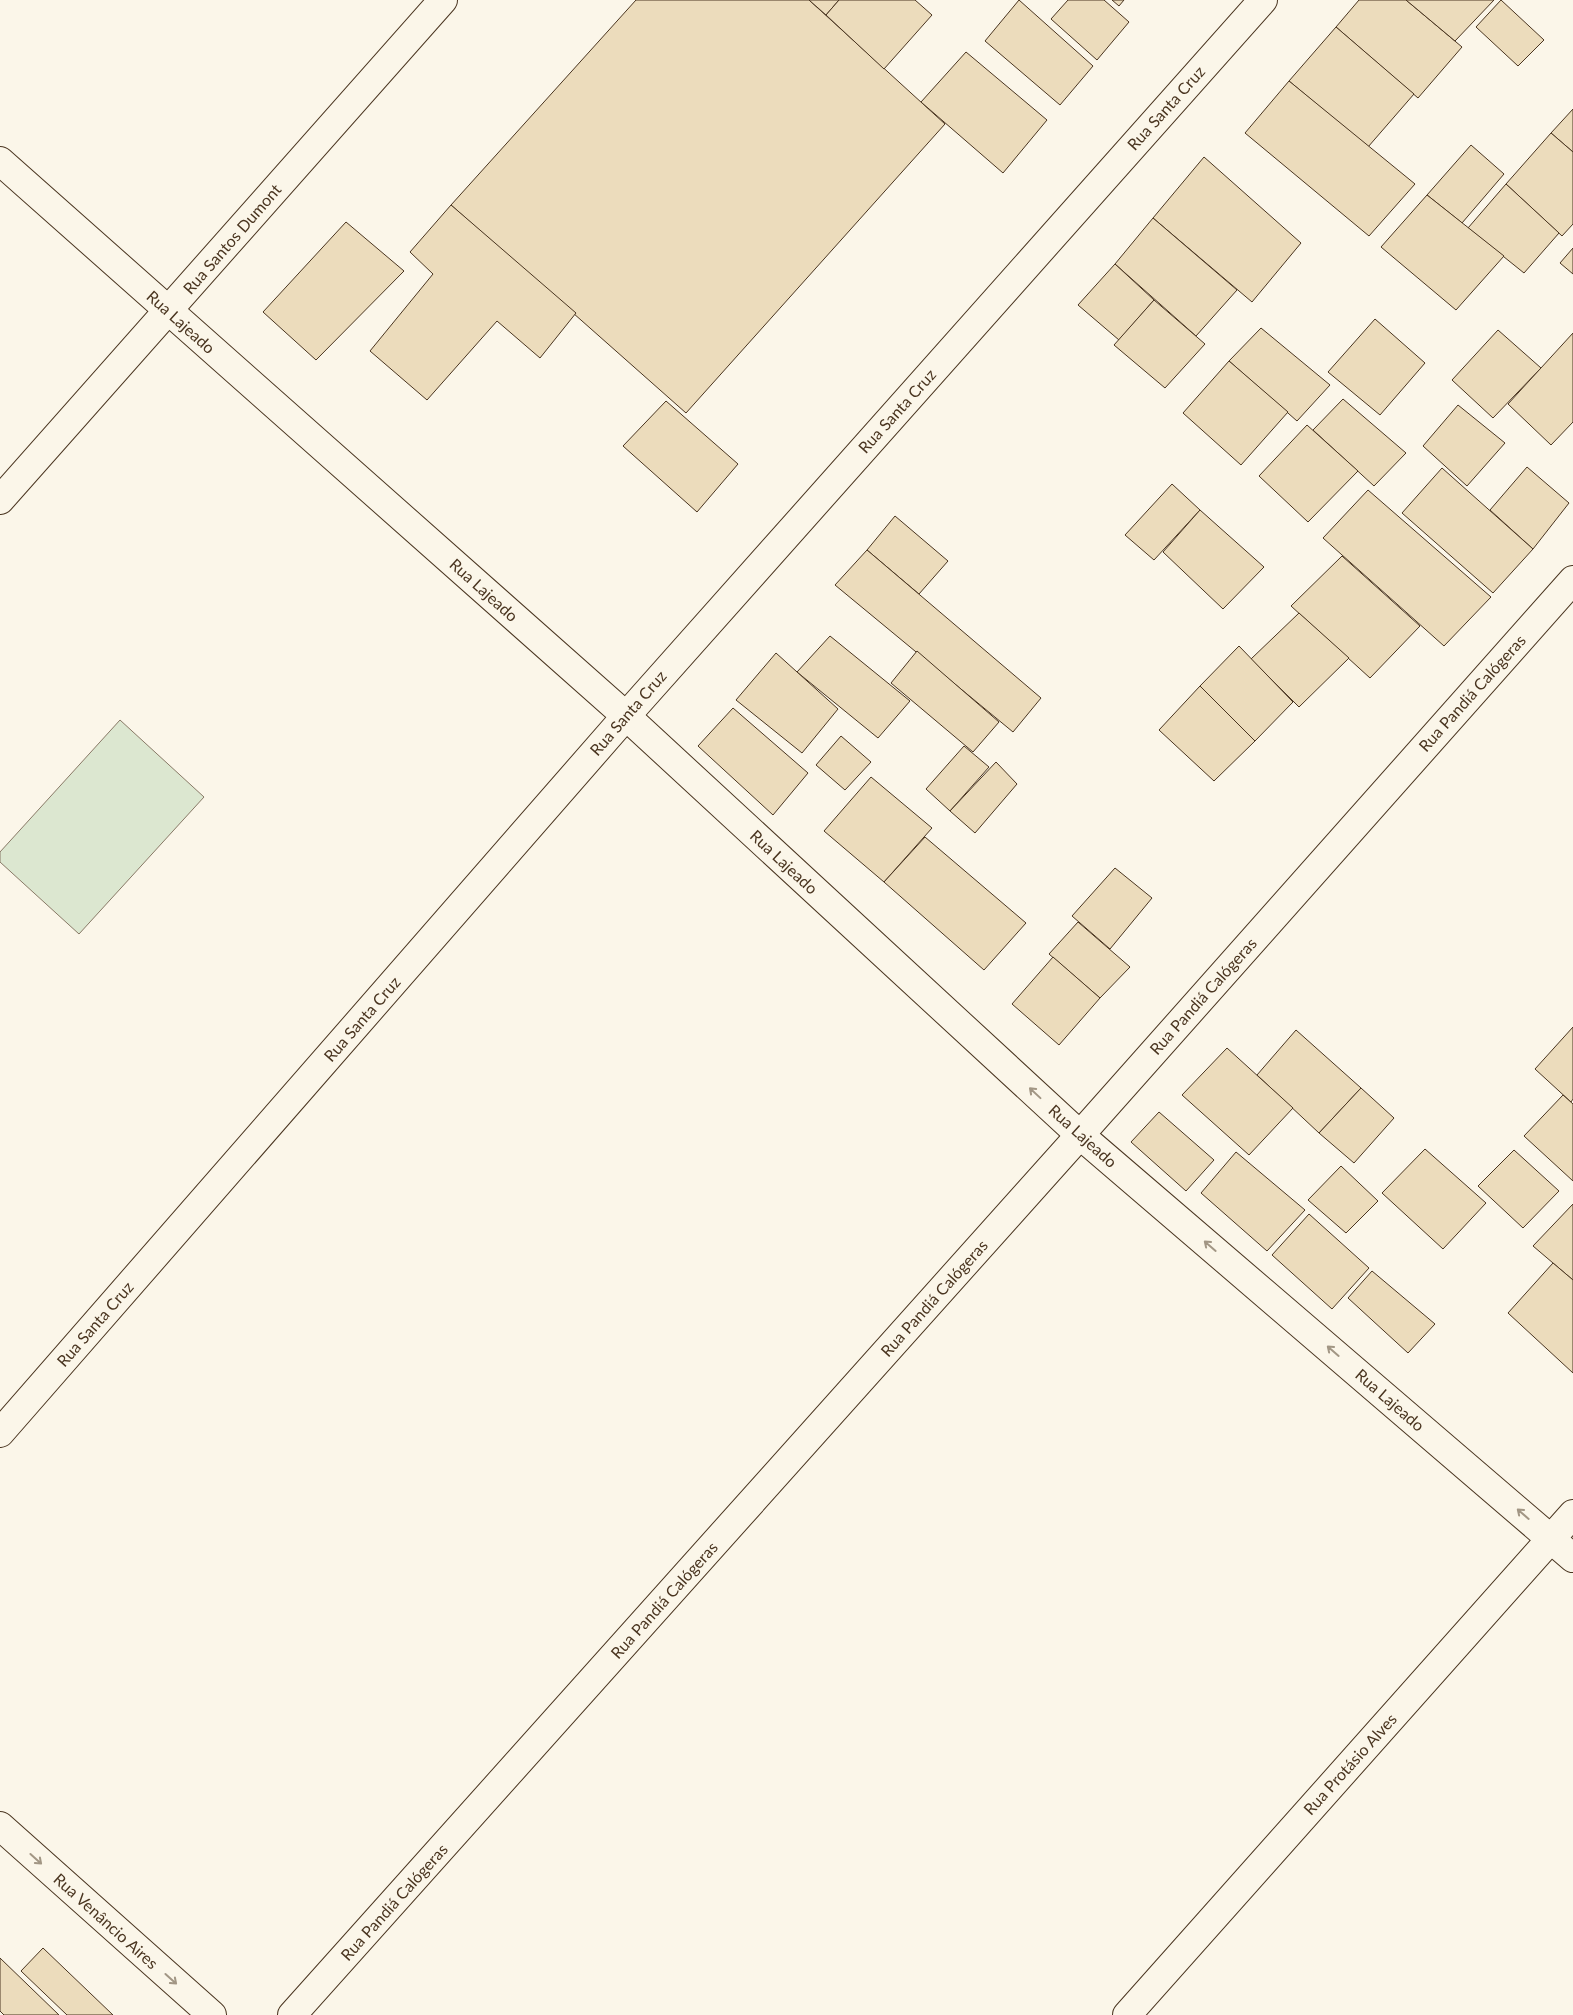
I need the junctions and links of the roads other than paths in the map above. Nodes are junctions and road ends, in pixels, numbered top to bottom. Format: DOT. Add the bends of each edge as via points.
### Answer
graph roads {
  1 [pos="443,0"];
  2 [pos="1263,0"];
  3 [pos="0,161"];
  4 [pos="169,311"];
  5 [pos="0,500"];
  6 [pos="1573,580"];
  7 [pos="626,716"];
  8 [pos="1080,1135"];
  9 [pos="0,1433"];
  10 [pos="1573,1514"];
  11 [pos="1551,1538"];
  12 [pos="1573,1558"];
  13 [pos="0,1826"];
  14 [pos="212,2015"];
  15 [pos="292,2015"];
  16 [pos="1127,2015"];
  1 -- 4 [label="street, Rua Santos Dumont"];
  2 -- 7 [label="street, Rua Santa Cruz"];
  3 -- 4 [label="street, Rua Lajeado"];
  4 -- 5 [label="street, Rua Santos Dumont"];
  4 -- 7 [label="street, Rua Lajeado"];
  6 -- 8 [label="street, Rua Pandiá Calógeras"];
  8 -- 7 [label="street, Rua Lajeado, one-way"];
  7 -- 9 [label="street, Rua Santa Cruz"];
  11 -- 8 [label="street, Rua Lajeado, one-way"];
  8 -- 15 [label="street, Rua Pandiá Calógeras"];
  10 -- 11 [label="street, Rua Protásio Alves"];
  11 -- 12 [label="street, Rua Lajeado"];
  11 -- 16 [label="street, Rua Protásio Alves"];
  13 -- 14 [label="street, Rua Venâncio Aires, one-way"];
}
